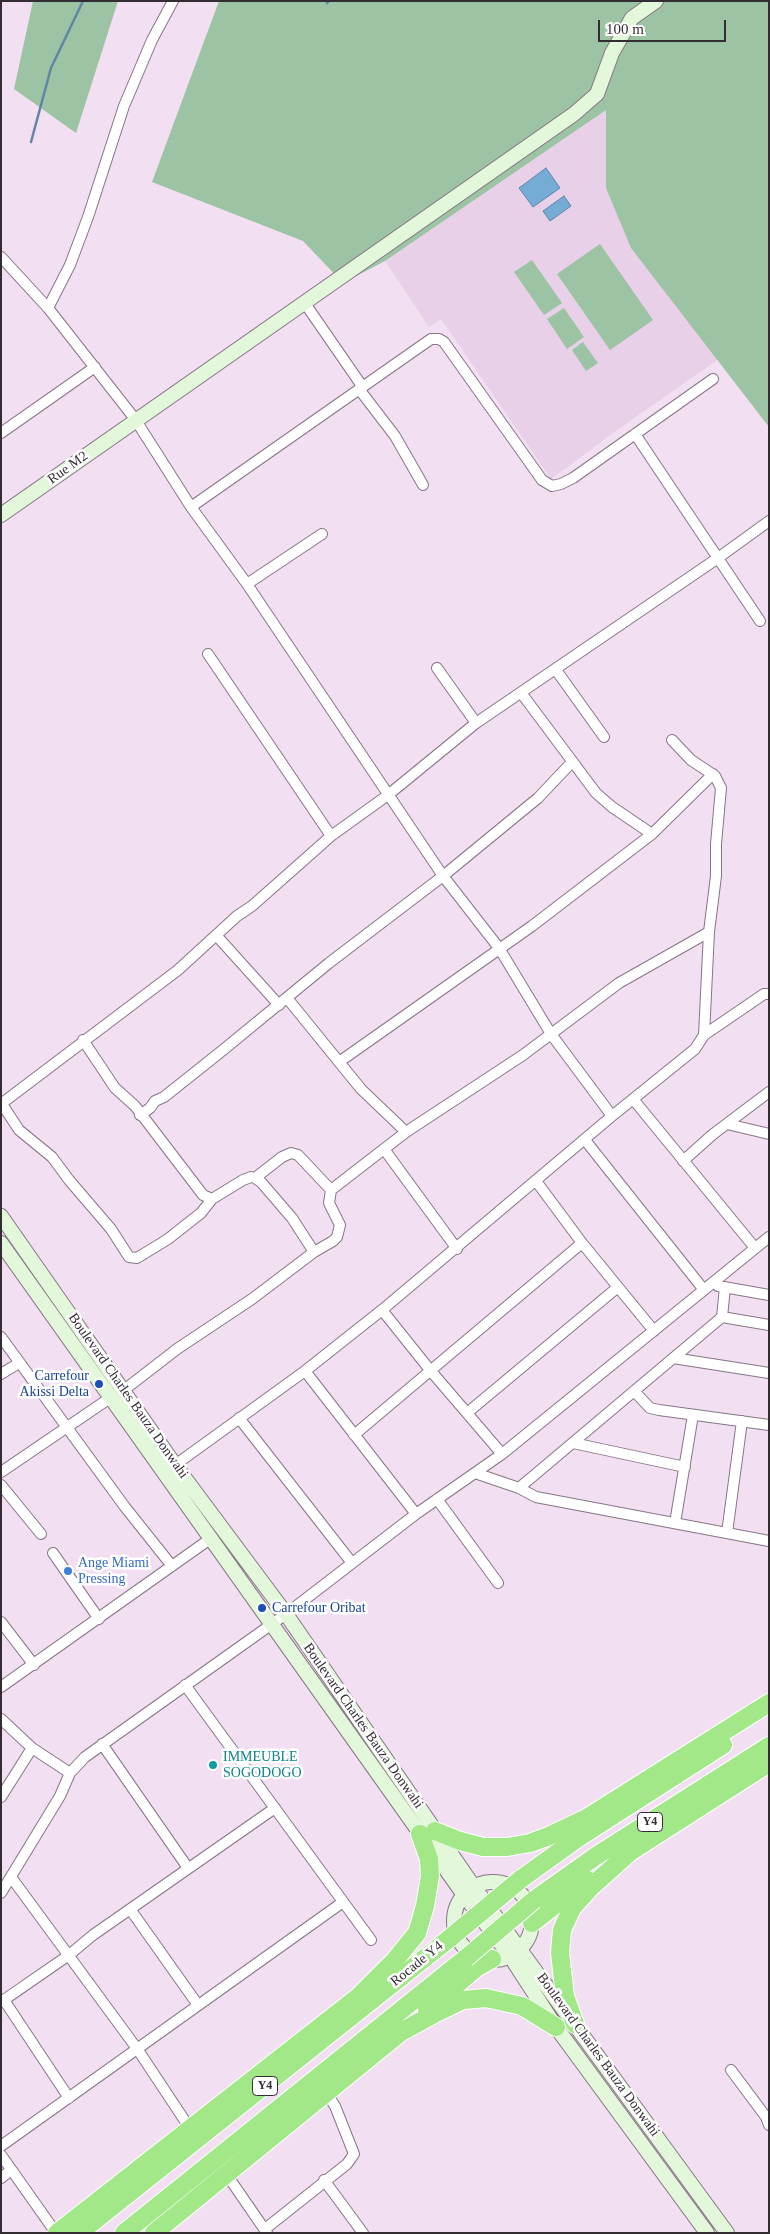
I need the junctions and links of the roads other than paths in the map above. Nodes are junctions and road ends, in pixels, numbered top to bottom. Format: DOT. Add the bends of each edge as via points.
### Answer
graph roads {
  1 [pos="173,1"];
  2 [pos="656,1"];
  3 [pos="1,257"];
  4 [pos="10,267"];
  5 [pos="1,274"];
  6 [pos="304,302"];
  7 [pos="48,308"];
  8 [pos="95,367"];
  9 [pos="712,379"];
  10 [pos="361,388"];
  11 [pos="135,420"];
  12 [pos="1,433"];
  13 [pos="635,434"];
  14 [pos="423,485"];
  15 [pos="191,507"];
  16 [pos="1,515"];
  17 [pos="769,522"];
  18 [pos="322,534"];
  19 [pos="718,558"];
  20 [pos="247,584"];
  21 [pos="760,620"];
  22 [pos="208,654"];
  23 [pos="437,668"];
  24 [pos="556,670"];
  25 [pos="522,694"];
  26 [pos="476,723"];
  27 [pos="604,738"];
  28 [pos="672,740"];
  29 [pos="572,762"];
  30 [pos="713,774"];
  31 [pos="388,795"];
  32 [pos="652,834"];
  33 [pos="331,836"];
  34 [pos="443,876"];
  35 [pos="709,932"];
  36 [pos="216,936"];
  37 [pos="498,948"];
  38 [pos="769,994"];
  39 [pos="283,1002"];
  40 [pos="550,1034"];
  41 [pos="704,1035"];
  42 [pos="83,1040"];
  43 [pos="339,1062"];
  44 [pos="769,1092"];
  45 [pos="633,1099"];
  46 [pos="2,1104"];
  47 [pos="140,1115"];
  48 [pos="612,1116"];
  49 [pos="727,1124"];
  50 [pos="406,1132"];
  51 [pos="769,1134"];
  52 [pos="585,1140"];
  53 [pos="384,1149"];
  54 [pos="684,1161"];
  55 [pos="255,1178"];
  56 [pos="536,1181"];
  57 [pos="331,1190"];
  58 [pos="212,1199"];
  59 [pos="1,1216"];
  60 [pos="769,1237"];
  61 [pos="1,1243"];
  62 [pos="582,1243"];
  63 [pos="756,1248"];
  64 [pos="457,1249"];
  65 [pos="314,1252"];
  66 [pos="618,1287"];
  67 [pos="708,1287"];
  68 [pos="725,1287"];
  69 [pos="769,1295"];
  70 [pos="382,1310"];
  71 [pos="722,1317"];
  72 [pos="769,1325"];
  73 [pos="654,1331"];
  74 [pos="1,1337"];
  75 [pos="673,1358"];
  76 [pos="18,1363"];
  77 [pos="430,1370"];
  78 [pos="304,1371"];
  79 [pos="769,1372"];
  80 [pos="1,1374"];
  81 [pos="124,1390"];
  82 [pos="634,1391"];
  83 [pos="110,1398"];
  84 [pos="467,1413"];
  85 [pos="693,1415"];
  86 [pos="239,1418"];
  87 [pos="742,1422"];
  88 [pos="769,1425"];
  89 [pos="67,1426"];
  90 [pos="354,1435"];
  91 [pos="572,1443"];
  92 [pos="502,1454"];
  93 [pos="175,1465"];
  94 [pos="685,1467"];
  95 [pos="1,1472"];
  96 [pos="475,1473"];
  97 [pos="1,1485"];
  98 [pos="518,1488"];
  99 [pos="437,1499"];
  100 [pos="416,1514"];
  101 [pos="675,1523"];
  102 [pos="727,1533"];
  103 [pos="41,1534"];
  104 [pos="210,1539"];
  105 [pos="769,1541"];
  106 [pos="53,1553"];
  107 [pos="352,1563"];
  108 [pos="172,1566"];
  109 [pos="498,1583"];
  110 [pos="286,1614"];
  111 [pos="99,1619"];
  112 [pos="1,1622"];
  113 [pos="272,1624"];
  114 [pos="34,1665"];
  115 [pos="185,1685"];
  116 [pos="1,1687"];
  117 [pos="769,1703"];
  118 [pos="769,1715"];
  119 [pos="1,1719"];
  120 [pos="102,1744"];
  121 [pos="769,1746"];
  122 [pos="32,1748"];
  123 [pos="769,1763"];
  124 [pos="70,1773"];
  125 [pos="1,1797"];
  126 [pos="275,1808"];
  127 [pos="585,1819"];
  128 [pos="428,1832"];
  129 [pos="630,1852"];
  130 [pos="188,1868"];
  131 [pos="11,1877"];
  132 [pos="513,1881"];
  133 [pos="469,1891"];
  134 [pos="1,1893"];
  135 [pos="342,1902"];
  136 [pos="130,1909"];
  137 [pos="532,1923"];
  138 [pos="452,1931"];
  139 [pos="371,1940"];
  140 [pos="515,1952"];
  141 [pos="69,1955"];
  142 [pos="492,1959"];
  143 [pos="358,1997"];
  144 [pos="3,2001"];
  145 [pos="198,2005"];
  146 [pos="575,2024"];
  147 [pos="556,2027"];
  148 [pos="402,2032"];
  149 [pos="138,2050"];
  150 [pos="731,2070"];
  151 [pos="327,2094"];
  152 [pos="69,2098"];
  153 [pos="769,2125"];
  154 [pos="189,2127"];
  155 [pos="1,2146"];
  156 [pos="1,2155"];
  157 [pos="11,2170"];
  158 [pos="227,2175"];
  159 [pos="1,2178"];
  160 [pos="324,2180"];
  161 [pos="263,2230"];
  162 [pos="725,2232"];
  163 [pos="57,2233"];
  164 [pos="80,2233"];
  165 [pos="124,2233"];
  166 [pos="154,2233"];
  167 [pos="363,2233"];
  168 [pos="707,2233"];
  1 -- 7 [label="street" via="152,40 124,106 70,265"];
  2 -- 6 [label="main road, Rue M2" via="632,18 612,53 597,94 574,114"];
  3 -- 4 [label="street"];
  4 -- 5 [label="street"];
  4 -- 7 [label="street"];
  6 -- 10 [label="street"];
  6 -- 11 [label="main road, Rue M2"];
  7 -- 8 [label="street"];
  8 -- 11 [label="street"];
  8 -- 12 [label="street"];
  9 -- 13 [label="street"];
  10 -- 13 [label="street" via="431,339 439,339 542,480 552,486 573,478"];
  10 -- 14 [label="street" via="395,436"];
  10 -- 15 [label="street"];
  11 -- 15 [label="street"];
  11 -- 16 [label="main road, Rue M2"];
  13 -- 19 [label="street"];
  15 -- 20 [label="street"];
  17 -- 19 [label="street"];
  18 -- 20 [label="street"];
  19 -- 21 [label="street"];
  19 -- 24 [label="street"];
  20 -- 31 [label="street"];
  22 -- 33 [label="street"];
  23 -- 26 [label="street"];
  24 -- 25 [label="street"];
  24 -- 27 [label="street"];
  25 -- 26 [label="street"];
  25 -- 29 [label="street"];
  26 -- 31 [label="street"];
  28 -- 30 [label="street" via="691,760"];
  29 -- 32 [label="street" via="596,793"];
  29 -- 34 [label="street" via="538,798"];
  30 -- 32 [label="street"];
  30 -- 35 [label="street" via="721,788"];
  31 -- 33 [label="street"];
  31 -- 34 [label="street"];
  32 -- 37 [label="street" via="532,926"];
  33 -- 36 [label="street"];
  34 -- 37 [label="street"];
  34 -- 39 [label="street"];
  35 -- 40 [label="street" via="619,983"];
  35 -- 41 [label="street"];
  36 -- 39 [label="street"];
  36 -- 42 [label="street" via="137,1002"];
  37 -- 40 [label="street"];
  37 -- 43 [label="street"];
  38 -- 41 [label="street" via="764,994"];
  39 -- 43 [label="street"];
  39 -- 47 [label="street"];
  40 -- 48 [label="street"];
  40 -- 50 [label="street"];
  41 -- 45 [label="street" via="695,1049"];
  42 -- 46 [label="street"];
  42 -- 47 [label="street" via="115,1088"];
  43 -- 50 [label="street" via="361,1089"];
  44 -- 49 [label="street"];
  45 -- 48 [label="street"];
  45 -- 54 [label="street"];
  46 -- 58 [label="street" via="19,1130 52,1157 111,1229 129,1257 138,1258 168,1239 201,1213"];
  47 -- 58 [label="street" via="203,1195"];
  48 -- 52 [label="street"];
  49 -- 51 [label="street"];
  49 -- 54 [label="street"];
  50 -- 53 [label="street"];
  52 -- 56 [label="street"];
  52 -- 67 [label="street"];
  53 -- 57 [label="street"];
  53 -- 64 [label="street"];
  54 -- 63 [label="street"];
  55 -- 57 [label="street" via="291,1153 298,1155"];
  55 -- 58 [label="street" via="243,1180"];
  55 -- 65 [label="street" via="292,1218"];
  56 -- 62 [label="street"];
  56 -- 64 [label="street"];
  57 -- 65 [label="street" via="329,1203 340,1225 338,1233 334,1241"];
  59 -- 81 [label="main road, Boulevard Charles Bauza Donwahi"];
  60 -- 63 [label="street"];
  61 -- 83 [label="main road, Boulevard Charles Bauza Donwahi"];
  62 -- 66 [label="street"];
  62 -- 77 [label="street"];
  63 -- 67 [label="street"];
  64 -- 70 [label="street"];
  65 -- 81 [label="street"];
  66 -- 73 [label="street"];
  66 -- 84 [label="street"];
  67 -- 68 [label="street"];
  67 -- 73 [label="street"];
  68 -- 69 [label="street"];
  68 -- 71 [label="street"];
  70 -- 77 [label="street"];
  70 -- 78 [label="street"];
  71 -- 72 [label="street"];
  71 -- 75 [label="street"];
  73 -- 92 [label="street"];
  74 -- 76 [label="street"];
  75 -- 79 [label="street"];
  75 -- 82 [label="street"];
  76 -- 80 [label="street"];
  76 -- 89 [label="street"];
  77 -- 84 [label="street"];
  77 -- 90 [label="street"];
  78 -- 86 [label="street"];
  78 -- 90 [label="street"];
  81 -- 93 [label="main road, Boulevard Charles Bauza Donwahi"];
  82 -- 85 [label="street" via="650,1408"];
  82 -- 91 [label="street"];
  83 -- 89 [label="street"];
  83 -- 104 [label="main road, Boulevard Charles Bauza Donwahi"];
  84 -- 92 [label="street"];
  85 -- 87 [label="street"];
  85 -- 94 [label="street"];
  86 -- 93 [label="street"];
  86 -- 107 [label="street"];
  87 -- 88 [label="street"];
  87 -- 102 [label="street"];
  89 -- 95 [label="street"];
  89 -- 108 [label="street"];
  90 -- 100 [label="street"];
  91 -- 94 [label="street"];
  91 -- 98 [label="street"];
  92 -- 96 [label="street"];
  93 -- 110 [label="main road, Boulevard Charles Bauza Donwahi"];
  94 -- 101 [label="street"];
  96 -- 98 [label="street"];
  96 -- 99 [label="street"];
  97 -- 103 [label="street"];
  98 -- 101 [label="street" via="536,1497"];
  99 -- 100 [label="street"];
  99 -- 109 [label="street"];
  100 -- 107 [label="street"];
  101 -- 102 [label="street"];
  102 -- 105 [label="street"];
  104 -- 108 [label="street"];
  104 -- 113 [label="main road, Boulevard Charles Bauza Donwahi"];
  106 -- 111 [label="street"];
  107 -- 110 [label="street"];
  108 -- 111 [label="street"];
  110 -- 113 [label="street"];
  110 -- 128 [label="main road, Boulevard Charles Bauza Donwahi"];
  111 -- 114 [label="street"];
  112 -- 114 [label="street"];
  113 -- 115 [label="street"];
  113 -- 128 [label="main road, Boulevard Charles Bauza Donwahi"];
  114 -- 116 [label="street"];
  115 -- 120 [label="street"];
  115 -- 126 [label="street"];
  117 -- 127 [label="highway"];
  118 -- 132 [label="highway, Rocade Y4 / Y4"];
  119 -- 122 [label="street"];
  120 -- 124 [label="street"];
  120 -- 130 [label="street"];
  121 -- 165 [label="highway, Rocade Y4 / Y4, bridge" via="596,1856 534,1900"];
  122 -- 124 [label="street"];
  122 -- 125 [label="street"];
  123 -- 129 [label="highway"];
  124 -- 131 [label="street" via="60,1796"];
  126 -- 130 [label="street"];
  126 -- 135 [label="street"];
  127 -- 128 [label="highway" via="530,1843 507,1847 483,1847"];
  127 -- 132 [label="highway" via="534,1857"];
  128 -- 133 [label="main road, Boulevard Charles Bauza Donwahi"];
  128 -- 143 [label="highway" via="430,1876 417,1933"];
  129 -- 137 [label="highway" via="593,1875"];
  129 -- 146 [label="highway" via="572,1908 562,1930 562,1978"];
  130 -- 136 [label="street"];
  131 -- 134 [label="street"];
  131 -- 141 [label="street"];
  132 -- 133 [label="main road" via="489,1882"];
  132 -- 137 [label="main road" via="531,1910"];
  132 -- 138 [label="highway, Rocade Y4 / Y4, bridge"];
  133 -- 138 [label="main road" via="458,1904"];
  133 -- 140 [label="main road, Boulevard Charles Bauza Donwahi"];
  135 -- 139 [label="street"];
  135 -- 145 [label="street"];
  136 -- 141 [label="street"];
  136 -- 145 [label="street"];
  137 -- 140 [label="main road" via="531,1932"];
  138 -- 142 [label="main road" via="471,1952 481,1958"];
  138 -- 143 [label="highway"];
  138 -- 164 [label="highway, Rocade Y4 / Y4"];
  140 -- 142 [label="main road"];
  140 -- 146 [label="main road, Boulevard Charles Bauza Donwahi"];
  140 -- 147 [label="main road, Boulevard Charles Bauza Donwahi"];
  141 -- 144 [label="street"];
  141 -- 149 [label="street"];
  142 -- 148 [label="highway" via="476,1968"];
  143 -- 154 [label="highway"];
  144 -- 152 [label="street"];
  145 -- 149 [label="street"];
  146 -- 162 [label="main road, Boulevard Charles Bauza Donwahi"];
  147 -- 148 [label="highway" via="522,2006 486,1998 463,2000"];
  147 -- 168 [label="main road, Boulevard Charles Bauza Donwahi"];
  148 -- 151 [label="highway"];
  149 -- 152 [label="street"];
  149 -- 154 [label="street"];
  150 -- 153 [label="street"];
  151 -- 158 [label="highway"];
  151 -- 160 [label="street" via="354,2154 347,2164"];
  152 -- 155 [label="street"];
  154 -- 163 [label="highway"];
  156 -- 157 [label="street"];
  157 -- 159 [label="street"];
  157 -- 163 [label="street"];
  158 -- 161 [label="street"];
  158 -- 166 [label="highway"];
  160 -- 161 [label="street"];
  160 -- 167 [label="street"];
}
